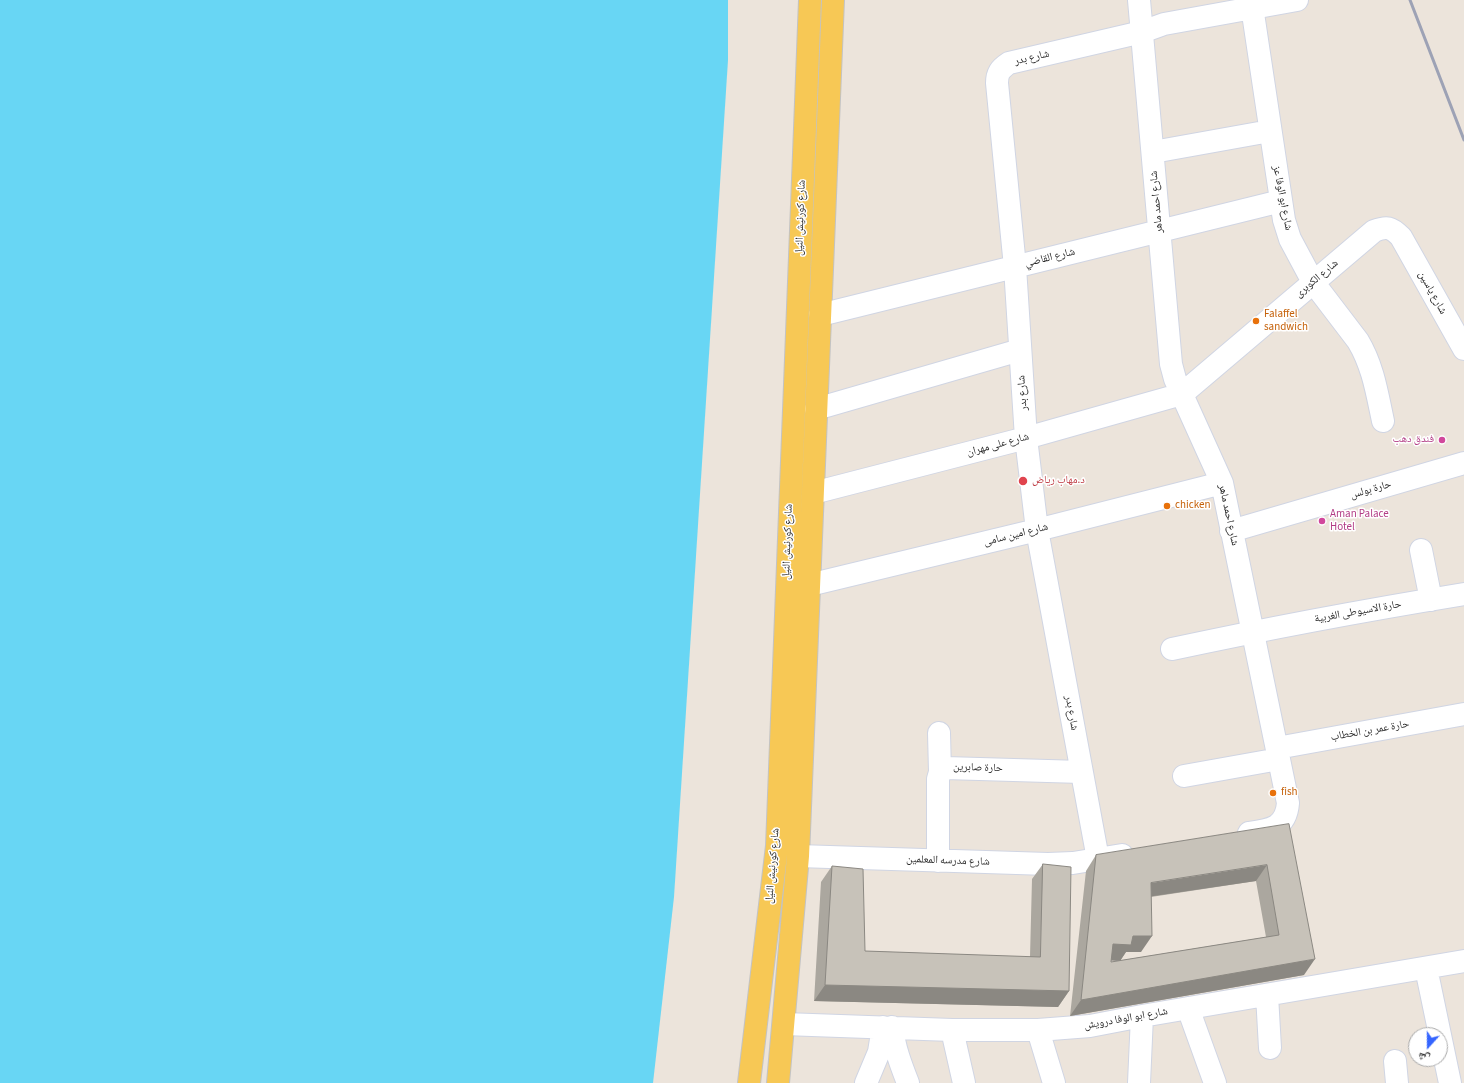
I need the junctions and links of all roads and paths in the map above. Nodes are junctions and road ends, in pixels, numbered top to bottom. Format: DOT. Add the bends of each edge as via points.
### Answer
graph roads {
  1 [pos="810,0"];
  2 [pos="833,0"];
  3 [pos="1139,0"];
  4 [pos="1297,0"];
  5 [pos="1251,4"];
  6 [pos="1142,32"];
  7 [pos="1270,131"];
  8 [pos="1153,152"];
  9 [pos="1281,201"];
  10 [pos="1160,231"];
  11 [pos="1401,237"];
  12 [pos="1015,267"];
  13 [pos="1313,282"];
  14 [pos="820,315"];
  15 [pos="1464,349"];
  16 [pos="1020,350"];
  17 [pos="1182,394"];
  18 [pos="816,409"];
  19 [pos="1383,421"];
  20 [pos="1026,438"];
  21 [pos="1464,463"];
  22 [pos="1222,483"];
  23 [pos="813,493"];
  24 [pos="1037,530"];
  25 [pos="1232,531"];
  26 [pos="1421,550"];
  27 [pos="809,584"];
  28 [pos="1464,594"];
  29 [pos="1431,600"];
  30 [pos="1252,632"];
  31 [pos="1172,649"];
  32 [pos="1464,714"];
  33 [pos="939,733"];
  34 [pos="1278,753"];
  35 [pos="940,772"];
  36 [pos="1082,772"];
  37 [pos="1184,776"];
  38 [pos="1229,837"];
  39 [pos="1144,851"];
  40 [pos="798,856"];
  41 [pos="1098,859"];
  42 [pos="938,861"];
  43 [pos="1464,961"];
  44 [pos="1426,968"];
  45 [pos="1267,995"];
  46 [pos="1188,1008"];
  47 [pos="1142,1016"];
  48 [pos="784,1024"];
  49 [pos="888,1027"];
  50 [pos="952,1030"];
  51 [pos="1038,1030"];
  52 [pos="1270,1048"];
  53 [pos="1395,1061"];
  54 [pos="1454,1072"];
  55 [pos="749,1083"];
  56 [pos="778,1083"];
  57 [pos="866,1083"];
  58 [pos="908,1083"];
  59 [pos="964,1083"];
  60 [pos="1054,1083"];
  61 [pos="1139,1083"];
  62 [pos="1215,1083"];
  63 [pos="1397,1083"];
  1 -- 55 [label="main road, شارع كورنيش النيل" via="777,846"];
  2 -- 14 [label="main road, شارع كورنيش النيل"];
  3 -- 6 [label="street, شارع احمد ماهر"];
  4 -- 5 [label="street"];
  5 -- 6 [label="street" via="1164,24"];
  5 -- 7 [label="street, شارع ابو الوفا عز"];
  6 -- 8 [label="street, شارع احمد ماهر"];
  6 -- 12 [label="street, شارع بدر" via="1009,63 1001,68 997,75"];
  7 -- 8 [label="street"];
  7 -- 9 [label="street, شارع ابو الوفا عز"];
  8 -- 10 [label="street, شارع احمد ماهر"];
  9 -- 10 [label="street, شارع القاضي"];
  9 -- 13 [label="street, شارع ابو الوفا عز" via="1290,239"];
  10 -- 12 [label="street, شارع القاضي"];
  10 -- 17 [label="street, شارع احمد ماهر" via="1171,364"];
  11 -- 13 [label="street, شارع الكوبرى" via="1394,229 1384,227 1374,231"];
  11 -- 15 [label="street, شارع ياسين"];
  12 -- 14 [label="street, شارع القاضي"];
  12 -- 16 [label="street, شارع بدر"];
  13 -- 17 [label="street, شارع الكوبرى"];
  13 -- 19 [label="street, شارع ابو الوفا عز" via="1364,350"];
  14 -- 18 [label="main road, شارع كورنيش النيل"];
  16 -- 18 [label="street"];
  16 -- 20 [label="street, شارع بدر"];
  17 -- 20 [label="street, شارع على مهران"];
  17 -- 22 [label="street, شارع احمد ماهر"];
  18 -- 23 [label="main road, شارع كورنيش النيل"];
  20 -- 23 [label="street, شارع على مهران"];
  20 -- 24 [label="street, شارع بدر"];
  21 -- 25 [label="street, حارة بولس"];
  22 -- 24 [label="street, شارع امين سامى"];
  22 -- 25 [label="street, شارع احمد ماهر"];
  23 -- 27 [label="main road, شارع كورنيش النيل"];
  24 -- 27 [label="street, شارع امين سامى"];
  24 -- 36 [label="street, شارع بدر"];
  25 -- 30 [label="street, شارع احمد ماهر"];
  26 -- 29 [label="street"];
  27 -- 40 [label="main road, شارع كورنيش النيل"];
  28 -- 29 [label="street, حارة الاسيوطى الغربية"];
  29 -- 30 [label="street, حارة الاسيوطى الغربية"];
  30 -- 31 [label="street, حارة الاسيوطى الغربية"];
  30 -- 34 [label="street, شارع احمد ماهر"];
  32 -- 34 [label="street, حارة عمر بن الخطاب"];
  33 -- 35 [label="street"];
  34 -- 37 [label="street, حارة عمر بن الخطاب"];
  34 -- 38 [label="street, شارع احمد ماهر" via="1288,803 1283,820 1268,830"];
  35 -- 36 [label="street, حارة صابرين" via="952,767"];
  35 -- 42 [label="street, حارة صابرين"];
  36 -- 41 [label="street, شارع بدر"];
  39 -- 41 [label="street"];
  40 -- 42 [label="street, شارع مدرسه المعلمين"];
  40 -- 48 [label="main road, شارع كورنيش النيل"];
  41 -- 42 [label="street, شارع مدرسه المعلمين" via="1048,864"];
  43 -- 44 [label="street, شارع ابو الوفا درويش"];
  44 -- 45 [label="street, شارع ابو الوفا درويش"];
  44 -- 54 [label="street"];
  45 -- 46 [label="street, شارع ابو الوفا درويش"];
  45 -- 52 [label="street"];
  46 -- 47 [label="street, شارع ابو الوفا درويش"];
  46 -- 62 [label="street"];
  47 -- 51 [label="street, شارع ابو الوفا درويش" via="1090,1026"];
  47 -- 61 [label="street"];
  48 -- 49 [label="street, شارع ابو الوفا درويش"];
  48 -- 56 [label="main road, شارع كورنيش النيل"];
  49 -- 50 [label="street, شارع ابو الوفا درويش"];
  49 -- 57 [label="street"];
  49 -- 58 [label="street"];
  50 -- 51 [label="street, شارع ابو الوفا درويش"];
  50 -- 59 [label="street"];
  51 -- 60 [label="street"];
  53 -- 63 [label="street"];
}
